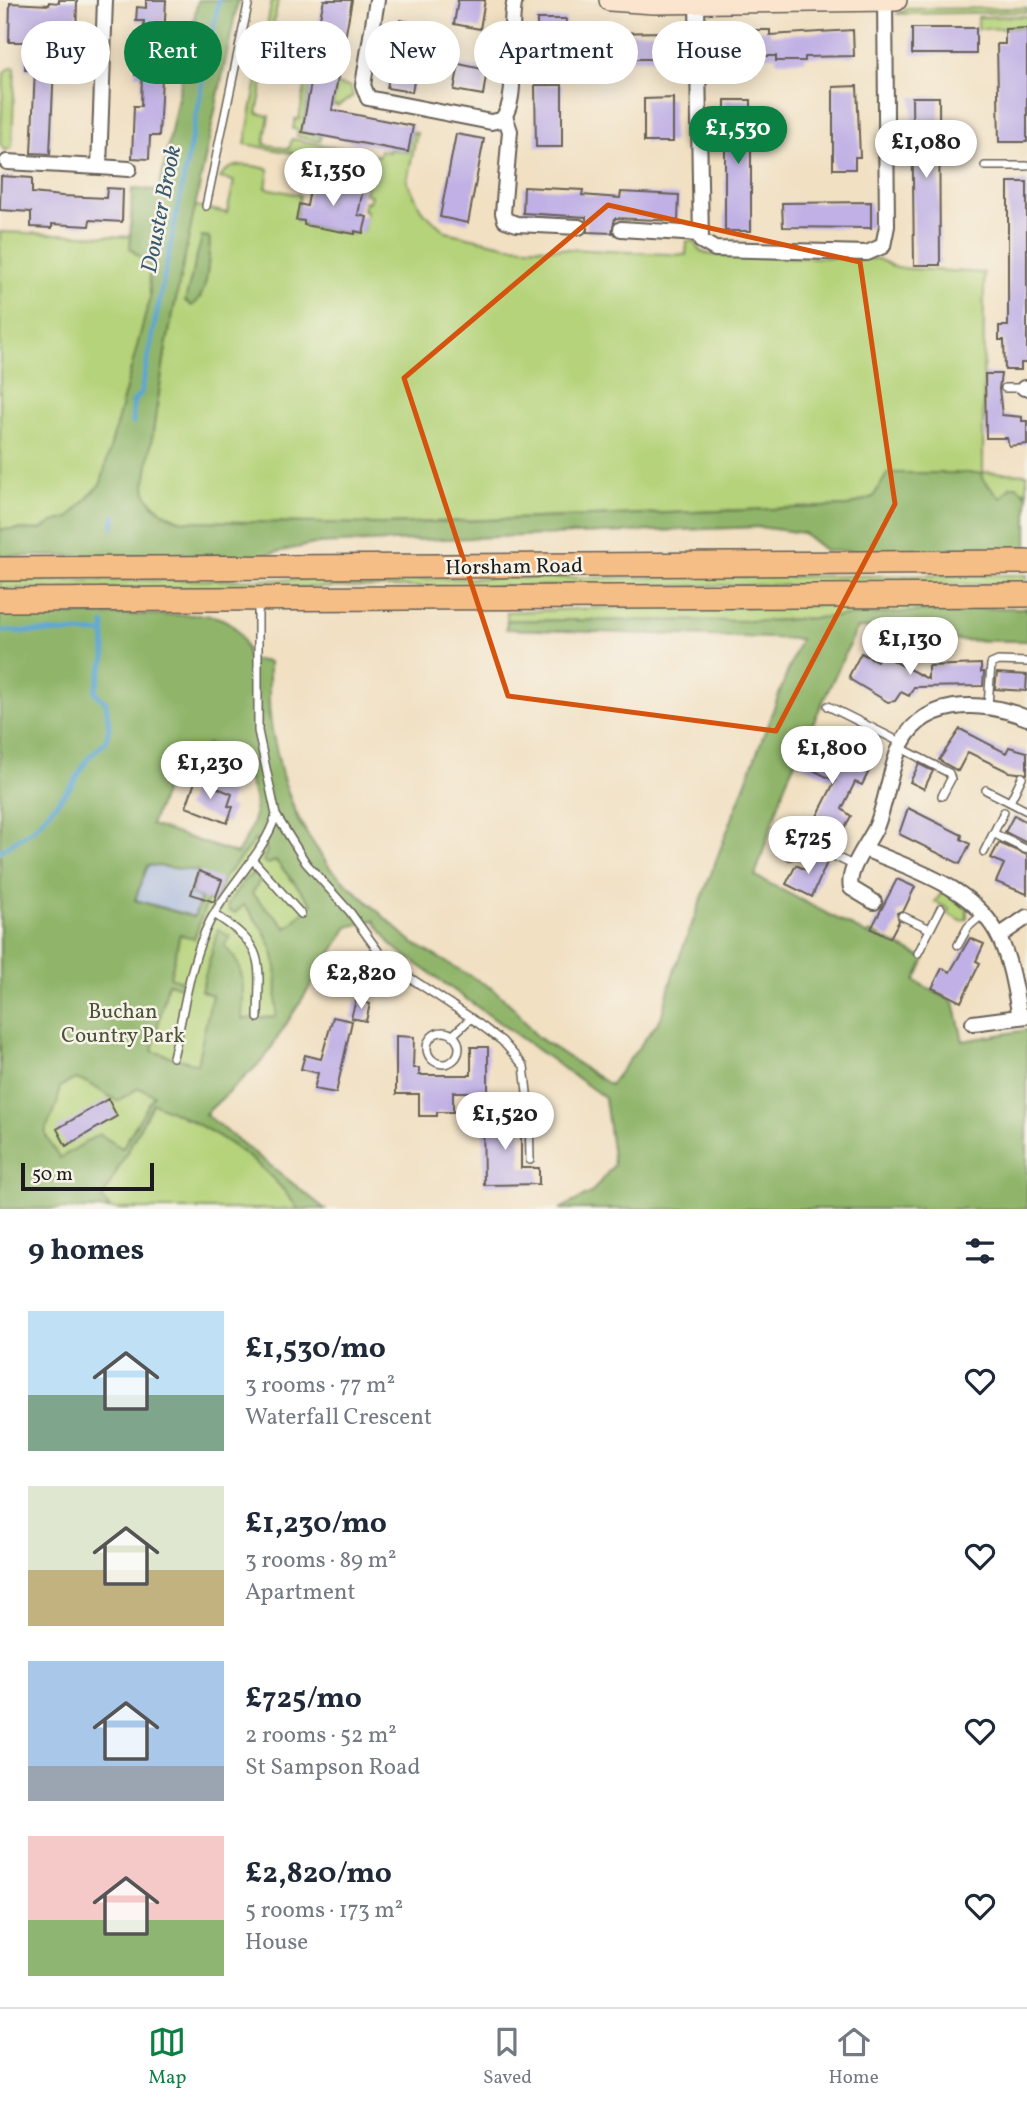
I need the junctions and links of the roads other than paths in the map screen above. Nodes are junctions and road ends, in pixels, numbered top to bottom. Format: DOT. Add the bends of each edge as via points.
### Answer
graph roads {
  1 [pos="105,0"];
  2 [pos="249,0"];
  3 [pos="377,0"];
  4 [pos="515,0"];
  5 [pos="610,0"];
  6 [pos="885,0"];
  7 [pos="896,0"];
  8 [pos="697,3"];
  9 [pos="505,116"];
  10 [pos="7,162"];
  11 [pos="985,166"];
  12 [pos="1027,166"];
  13 [pos="99,167"];
  14 [pos="129,169"];
  15 [pos="206,206"];
  16 [pos="579,227"];
  17 [pos="621,229"];
  18 [pos="699,234"];
  19 [pos="1005,388"];
  20 [pos="1025,388"];
  21 [pos="1027,562"];
  22 [pos="0,569"];
  23 [pos="1027,595"];
  24 [pos="0,600"];
  25 [pos="258,600"];
  26 [pos="1027,662"];
  27 [pos="828,706"];
  28 [pos="988,706"];
  29 [pos="1027,718"];
  30 [pos="901,746"];
  31 [pos="1022,777"];
  32 [pos="986,790"];
  33 [pos="942,796"];
  34 [pos="1010,802"];
  35 [pos="1027,811"];
  36 [pos="1003,812"];
  37 [pos="276,815"];
  38 [pos="993,833"];
  39 [pos="865,849"];
  40 [pos="1025,849"];
  41 [pos="984,852"];
  42 [pos="790,856"];
  43 [pos="252,859"];
  44 [pos="856,867"];
  45 [pos="878,904"];
  46 [pos="941,908"];
  47 [pos="214,914"];
  48 [pos="301,914"];
  49 [pos="983,914"];
  50 [pos="902,916"];
  51 [pos="1027,917"];
  52 [pos="930,929"];
  53 [pos="999,936"];
  54 [pos="958,946"];
  55 [pos="918,953"];
  56 [pos="1024,1016"];
  57 [pos="258,1018"];
  58 [pos="471,1018"];
  59 [pos="973,1023"];
  60 [pos="453,1035"];
  61 [pos="173,1057"];
  62 [pos="530,1160"];
  1 -- 13 [label="street"];
  2 -- 15 [label="lane"];
  3 -- 9 [label="street" via="363,81 368,98 485,122"];
  4 -- 9 [label="street" via="510,41 512,101"];
  5 -- 8 [label="street"];
  6 -- 7 [label="street"];
  6 -- 8 [label="street"];
  6 -- 18 [label="street" via="887,226 883,246 867,253 715,249 704,245"];
  8 -- 18 [label="street"];
  9 -- 16 [label="street" via="510,131 506,220"];
  10 -- 13 [label="street"];
  11 -- 12 [label="lane"];
  13 -- 14 [label="street"];
  17 -- 18 [label="street"];
  19 -- 20 [label="lane"];
  21 -- 22 [label="main road, Horsham Road"];
  23 -- 25 [label="main road, Horsham Road"];
  24 -- 25 [label="main road, Horsham Road"];
  25 -- 37 [label="lane" via="258,731"];
  26 -- 28 [label="lane" via="991,664"];
  27 -- 30 [label="lane"];
  28 -- 29 [label="street"];
  28 -- 30 [label="street" via="932,713"];
  30 -- 33 [label="lane" via="949,773 951,779"];
  30 -- 39 [label="street"];
  31 -- 34 [label="lane"];
  32 -- 34 [label="lane"];
  34 -- 35 [label="lane"];
  36 -- 38 [label="lane"];
  37 -- 43 [label="lane"];
  37 -- 58 [label="lane" via="306,863 386,962"];
  38 -- 40 [label="lane"];
  38 -- 41 [label="lane"];
  39 -- 44 [label="street"];
  39 -- 49 [label="street" via="947,886"];
  42 -- 44 [label="lane" via="800,840"];
  43 -- 47 [label="lane"];
  43 -- 48 [label="lane"];
  44 -- 45 [label="street" via="851,888"];
  46 -- 52 [label="lane"];
  47 -- 57 [label="lane" via="256,951"];
  47 -- 61 [label="lane" via="199,950"];
  49 -- 53 [label="street"];
  49 -- 54 [label="lane" via="968,927"];
  50 -- 52 [label="lane"];
  51 -- 53 [label="street"];
  52 -- 55 [label="lane"];
  53 -- 56 [label="street"];
  56 -- 59 [label="street"];
  58 -- 60 [label="lane"];
  58 -- 62 [label="lane" via="502,1041 524,1066"];
  60 -- 60 [label="lane" via="443,1032 429,1039 426,1049 435,1062 455,1060 459,1050"];
}
